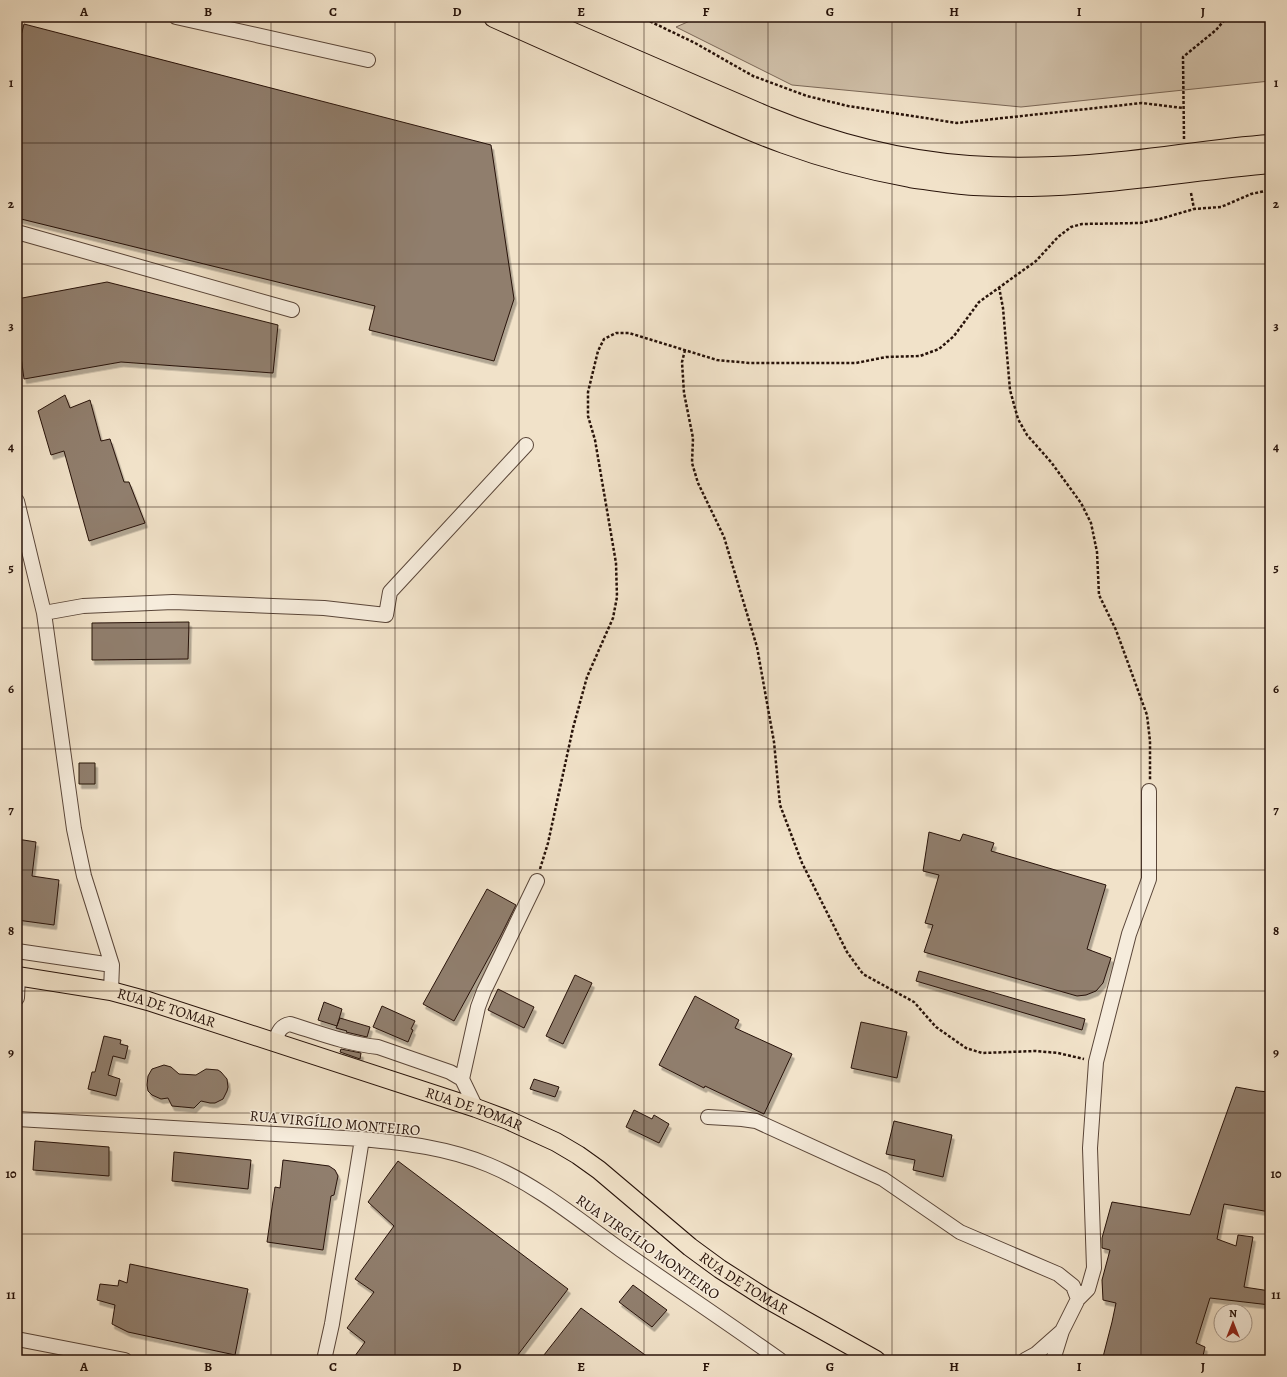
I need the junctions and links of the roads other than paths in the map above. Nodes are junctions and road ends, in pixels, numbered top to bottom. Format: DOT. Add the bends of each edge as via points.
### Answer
graph roads {
  1 [pos="176,17"];
  2 [pos="494,17"];
  3 [pos="536,17"];
  4 [pos="368,60"];
  5 [pos="1270,145"];
  6 [pos="1270,163"];
  7 [pos="17,232"];
  8 [pos="292,310"];
  9 [pos="526,445"];
  10 [pos="17,501"];
  11 [pos="44,613"];
  12 [pos="1150,790"];
  13 [pos="536,881"];
  14 [pos="17,951"];
  15 [pos="112,965"];
  16 [pos="18,976"];
  17 [pos="111,991"];
  18 [pos="17,998"];
  19 [pos="274,1043"];
  20 [pos="462,1080"];
  21 [pos="476,1108"];
  22 [pos="708,1117"];
  23 [pos="17,1119"];
  24 [pos="362,1139"];
  25 [pos="1078,1299"];
  26 [pos="1062,1331"];
  27 [pos="17,1339"];
  28 [pos="125,1360"];
  29 [pos="324,1360"];
  30 [pos="780,1360"];
  31 [pos="876,1360"];
  32 [pos="1025,1360"];
  33 [pos="1053,1360"];
  1 -- 4 [label="street"];
  2 -- 6 [label="highway" via="739,126 816,154 875,170 972,185 1007,186 1145,178"];
  3 -- 5 [label="highway" via="766,118 863,149 899,157 969,166 1053,167 1126,162"];
  7 -- 8 [label="street"];
  9 -- 11 [label="street" via="390,592 386,615 324,608 173,602 83,606"];
  10 -- 11 [label="street"];
  11 -- 15 [label="street" via="74,829 84,876"];
  12 -- 25 [label="street" via="1148,879 1129,934 1096,1062 1090,1148 1094,1268 1088,1289"];
  13 -- 20 [label="street" via="478,1008"];
  14 -- 15 [label="street"];
  15 -- 17 [label="street"];
  16 -- 17 [label="main road, RUA DE TOMAR"];
  16 -- 18 [label="street"];
  17 -- 19 [label="main road, RUA DE TOMAR"];
  19 -- 20 [label="street" via="280,1028 290,1024 367,1047 378,1047 441,1068"];
  19 -- 21 [label="main road, RUA DE TOMAR"];
  20 -- 21 [label="street"];
  21 -- 31 [label="main road, RUA DE TOMAR" via="556,1142 578,1155 720,1269"];
  22 -- 25 [label="street" via="756,1121 883,1179 960,1232 1058,1274 1073,1286"];
  23 -- 24 [label="street, RUA VIRGÍLIO MONTEIRO"];
  24 -- 29 [label="street"];
  24 -- 30 [label="street, RUA VIRGÍLIO MONTEIRO" via="404,1143 455,1153 510,1175 536,1190"];
  25 -- 26 [label="street"];
  26 -- 32 [label="street" via="1036,1354"];
  26 -- 33 [label="street"];
  27 -- 28 [label="street"];
}
